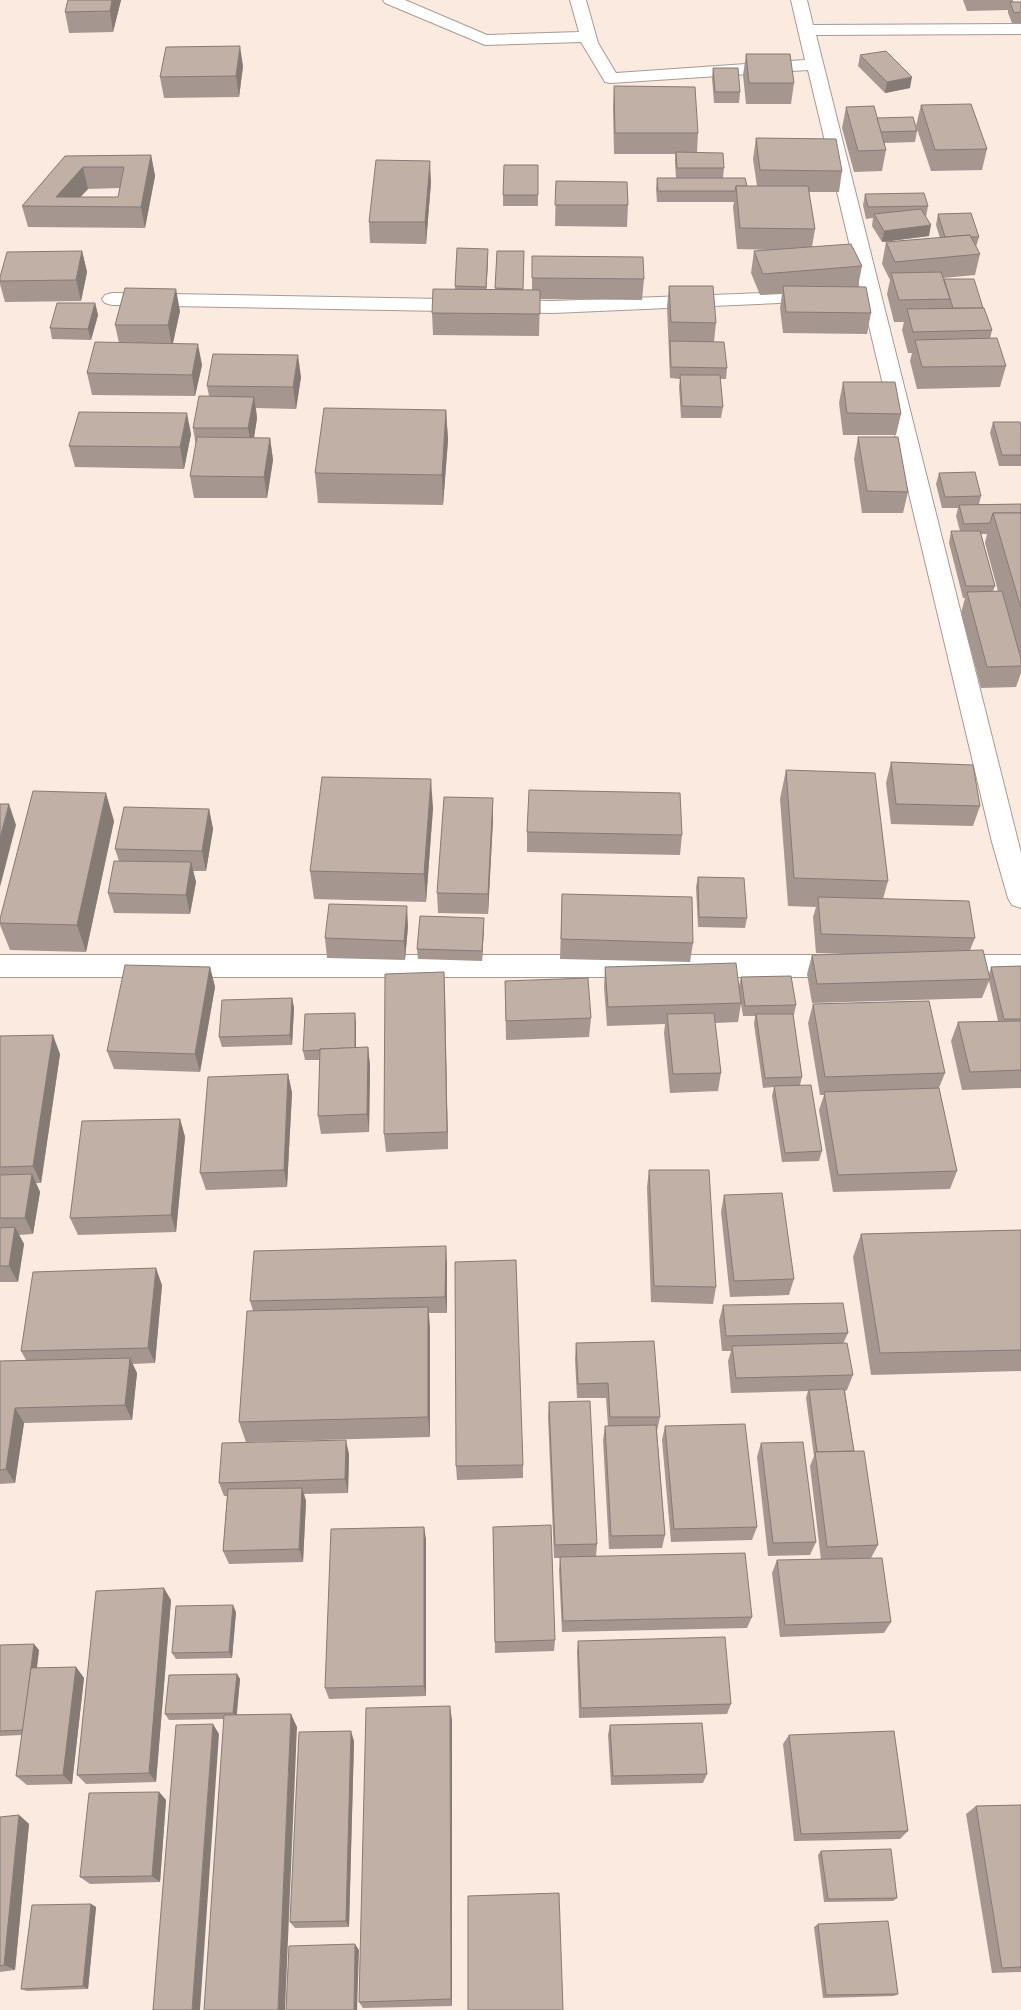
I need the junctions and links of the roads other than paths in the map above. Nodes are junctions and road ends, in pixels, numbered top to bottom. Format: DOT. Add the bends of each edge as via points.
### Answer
graph roads {
  1 [pos="391,0"];
  2 [pos="578,0"];
  3 [pos="799,0"];
  4 [pos="1021,29"];
  5 [pos="807,30"];
  6 [pos="589,37"];
  7 [pos="815,64"];
  8 [pos="832,296"];
  9 [pos="112,300"];
  10 [pos="1021,898"];
  11 [pos="0,966"];
  12 [pos="872,966"];
  13 [pos="922,966"];
  14 [pos="1021,966"];
  1 -- 6 [label="street" via="485,40"];
  2 -- 6 [label="street"];
  3 -- 5 [label="street"];
  4 -- 5 [label="street"];
  5 -- 7 [label="street"];
  6 -- 7 [label="street" via="611,78"];
  7 -- 10 [label="street" via="862,295"];
  8 -- 9 [label="street" via="553,306"];
  11 -- 12 [label="street"];
  13 -- 14 [label="street"];
}
